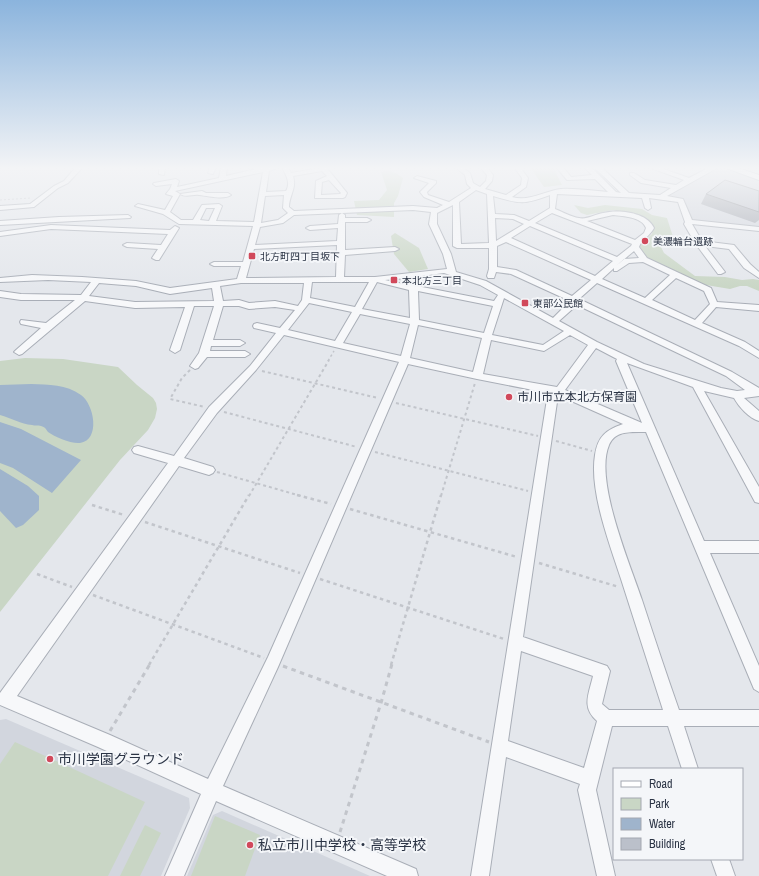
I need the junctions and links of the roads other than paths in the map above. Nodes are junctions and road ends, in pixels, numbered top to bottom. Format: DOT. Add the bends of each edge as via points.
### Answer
graph roads {
  1 [pos="147,208"];
  2 [pos="169,208"];
  3 [pos="203,208"];
  4 [pos="218,208"];
  5 [pos="260,208"];
  6 [pos="286,208"];
  7 [pos="441,208"];
  8 [pos="453,208"];
  9 [pos="490,208"];
  10 [pos="685,208"];
  11 [pos="437,210"];
  12 [pos="551,210"];
  13 [pos="167,212"];
  14 [pos="292,213"];
  15 [pos="490,216"];
  16 [pos="128,217"];
  17 [pos="342,220"];
  18 [pos="367,220"];
  19 [pos="317,221"];
  20 [pos="580,221"];
  21 [pos="179,222"];
  22 [pos="689,222"];
  23 [pos="0,223"];
  24 [pos="195,223"];
  25 [pos="211,223"];
  26 [pos="257,224"];
  27 [pos="530,224"];
  28 [pos="310,228"];
  29 [pos="759,229"];
  30 [pos="171,232"];
  31 [pos="0,234"];
  32 [pos="506,239"];
  33 [pos="341,243"];
  34 [pos="699,243"];
  35 [pos="127,245"];
  36 [pos="635,245"];
  37 [pos="493,246"];
  38 [pos="162,247"];
  39 [pos="251,247"];
  40 [pos="395,249"];
  41 [pos="341,252"];
  42 [pos="156,258"];
  43 [pos="618,260"];
  44 [pos="644,260"];
  45 [pos="214,264"];
  46 [pos="246,264"];
  47 [pos="493,270"];
  48 [pos="452,272"];
  49 [pos="721,272"];
  50 [pos="0,275"];
  51 [pos="410,275"];
  52 [pos="675,275"];
  53 [pos="759,276"];
  54 [pos="14,278"];
  55 [pos="0,280"];
  56 [pos="97,280"];
  57 [pos="340,280"];
  58 [pos="375,280"];
  59 [pos="599,280"];
  60 [pos="241,281"];
  61 [pos="308,281"];
  62 [pos="483,283"];
  63 [pos="216,285"];
  64 [pos="414,288"];
  65 [pos="0,294"];
  66 [pos="503,294"];
  67 [pos="83,298"];
  68 [pos="576,301"];
  69 [pos="646,302"];
  70 [pos="219,304"];
  71 [pos="303,304"];
  72 [pos="497,304"];
  73 [pos="714,304"];
  74 [pos="190,305"];
  75 [pos="759,308"];
  76 [pos="357,310"];
  77 [pos="24,322"];
  78 [pos="415,322"];
  79 [pos="553,322"];
  80 [pos="696,324"];
  81 [pos="48,326"];
  82 [pos="257,326"];
  83 [pos="570,331"];
  84 [pos="282,332"];
  85 [pos="487,337"];
  86 [pos="207,343"];
  87 [pos="240,343"];
  88 [pos="338,344"];
  89 [pos="594,344"];
  90 [pos="175,350"];
  91 [pos="18,352"];
  92 [pos="758,353"];
  93 [pos="204,354"];
  94 [pos="245,354"];
  95 [pos="622,358"];
  96 [pos="405,359"];
  97 [pos="195,366"];
  98 [pos="477,376"];
  99 [pos="698,386"];
  100 [pos="556,391"];
  101 [pos="757,392"];
  102 [pos="737,395"];
  103 [pos="759,417"];
  104 [pos="644,427"];
  105 [pos="138,450"];
  106 [pos="177,460"];
  107 [pos="208,470"];
  108 [pos="759,498"];
  109 [pos="700,547"];
  110 [pos="759,547"];
  111 [pos="515,642"];
  112 [pos="759,684"];
  113 [pos="2,702"];
  114 [pos="674,717"];
  115 [pos="606,718"];
  116 [pos="759,718"];
  117 [pos="499,746"];
  118 [pos="690,768"];
  119 [pos="590,779"];
  120 [pos="212,790"];
  121 [pos="720,860"];
  122 [pos="174,876"];
  123 [pos="410,876"];
  124 [pos="480,876"];
  125 [pos="606,876"];
  126 [pos="726,876"];
  1 -- 13 [label="street"];
  2 -- 13 [label="street"];
  3 -- 24 [label="street"];
  4 -- 25 [label="street"];
  5 -- 26 [label="street"];
  6 -- 14 [label="street"];
  7 -- 11 [label="street"];
  8 -- 37 [label="street" via="457,246"];
  9 -- 15 [label="street"];
  10 -- 22 [label="street"];
  11 -- 14 [label="street" via="413,208"];
  11 -- 48 [label="street" via="434,212 432,224 447,254"];
  12 -- 20 [label="street"];
  12 -- 27 [label="street"];
  13 -- 21 [label="street"];
  14 -- 26 [label="street" via="285,220 274,224"];
  15 -- 27 [label="street" via="514,217"];
  15 -- 37 [label="street"];
  16 -- 23 [label="street"];
  17 -- 18 [label="street"];
  17 -- 19 [label="street"];
  17 -- 28 [label="street"];
  17 -- 33 [label="street"];
  20 -- 36 [label="street"];
  20 -- 36 [label="street" via="614,213 634,216 645,222 650,229 649,233"];
  21 -- 24 [label="street"];
  21 -- 30 [label="street"];
  22 -- 29 [label="street"];
  22 -- 34 [label="street"];
  24 -- 25 [label="street"];
  25 -- 26 [label="street"];
  26 -- 39 [label="street"];
  27 -- 32 [label="street"];
  27 -- 43 [label="street"];
  30 -- 31 [label="street" via="51,227"];
  30 -- 38 [label="street"];
  32 -- 37 [label="street"];
  32 -- 59 [label="street"];
  33 -- 39 [label="street"];
  33 -- 41 [label="street"];
  34 -- 49 [label="street"];
  34 -- 53 [label="street" via="731,247"];
  35 -- 38 [label="street"];
  36 -- 43 [label="street"];
  36 -- 44 [label="street"];
  37 -- 47 [label="street"];
  38 -- 42 [label="street"];
  39 -- 46 [label="street"];
  40 -- 41 [label="street"];
  41 -- 57 [label="street"];
  43 -- 59 [label="street"];
  44 -- 52 [label="street"];
  44 -- 59 [label="street" via="627,261"];
  45 -- 46 [label="street"];
  46 -- 60 [label="street"];
  47 -- 62 [label="street" via="491,277"];
  47 -- 68 [label="street" via="513,272"];
  48 -- 51 [label="street"];
  48 -- 62 [label="street"];
  50 -- 54 [label="street"];
  51 -- 58 [label="street"];
  51 -- 64 [label="street"];
  52 -- 69 [label="street"];
  52 -- 73 [label="street" via="708,290"];
  54 -- 55 [label="street"];
  54 -- 56 [label="street"];
  56 -- 63 [label="street" via="133,283 162,291"];
  56 -- 67 [label="street"];
  57 -- 58 [label="street"];
  57 -- 61 [label="street"];
  58 -- 64 [label="street"];
  58 -- 76 [label="street"];
  59 -- 68 [label="street" via="575,298"];
  59 -- 69 [label="street"];
  60 -- 61 [label="street"];
  60 -- 63 [label="street"];
  61 -- 71 [label="street"];
  62 -- 66 [label="street"];
  63 -- 70 [label="street"];
  64 -- 72 [label="street"];
  64 -- 78 [label="street"];
  65 -- 67 [label="street"];
  66 -- 72 [label="street"];
  66 -- 79 [label="street"];
  67 -- 74 [label="street" via="135,305"];
  67 -- 81 [label="street"];
  68 -- 79 [label="street"];
  68 -- 101 [label="street" via="729,374"];
  69 -- 80 [label="street"];
  70 -- 71 [label="street"];
  70 -- 74 [label="street"];
  70 -- 86 [label="street"];
  71 -- 76 [label="street"];
  71 -- 84 [label="street"];
  72 -- 85 [label="street"];
  73 -- 75 [label="street"];
  73 -- 80 [label="street"];
  74 -- 90 [label="street"];
  76 -- 78 [label="street"];
  76 -- 88 [label="street"];
  77 -- 81 [label="street"];
  78 -- 85 [label="street"];
  78 -- 96 [label="street"];
  79 -- 83 [label="street"];
  80 -- 92 [label="street"];
  81 -- 91 [label="street"];
  82 -- 84 [label="street"];
  83 -- 85 [label="street" via="544,348"];
  83 -- 89 [label="street"];
  84 -- 88 [label="street"];
  84 -- 106 [label="street" via="253,368 213,410"];
  85 -- 98 [label="street"];
  86 -- 87 [label="street"];
  86 -- 93 [label="street"];
  88 -- 96 [label="street"];
  89 -- 95 [label="street"];
  89 -- 100 [label="street"];
  93 -- 94 [label="street"];
  93 -- 97 [label="street"];
  95 -- 99 [label="street"];
  95 -- 104 [label="street" via="620,362"];
  96 -- 98 [label="street"];
  96 -- 120 [label="street" via="272,662"];
  98 -- 100 [label="street"];
  99 -- 102 [label="street"];
  99 -- 108 [label="street"];
  100 -- 104 [label="street"];
  100 -- 111 [label="street" via="545,438"];
  101 -- 102 [label="street"];
  102 -- 103 [label="street" via="743,404"];
  104 -- 109 [label="street"];
  104 -- 114 [label="street" via="616,430 608,435 600,453 600,480 609,521"];
  105 -- 106 [label="street"];
  106 -- 107 [label="street"];
  106 -- 113 [label="street"];
  109 -- 110 [label="street"];
  109 -- 112 [label="street"];
  111 -- 115 [label="street" via="602,671 594,706"];
  111 -- 117 [label="street"];
  113 -- 120 [label="street" via="104,741"];
  114 -- 115 [label="street"];
  114 -- 116 [label="street"];
  114 -- 118 [label="street"];
  115 -- 119 [label="street"];
  117 -- 119 [label="street"];
  117 -- 124 [label="street"];
  119 -- 125 [label="street" via="587,790"];
  120 -- 122 [label="street"];
  120 -- 123 [label="street"];
  121 -- 126 [label="street"];
}
